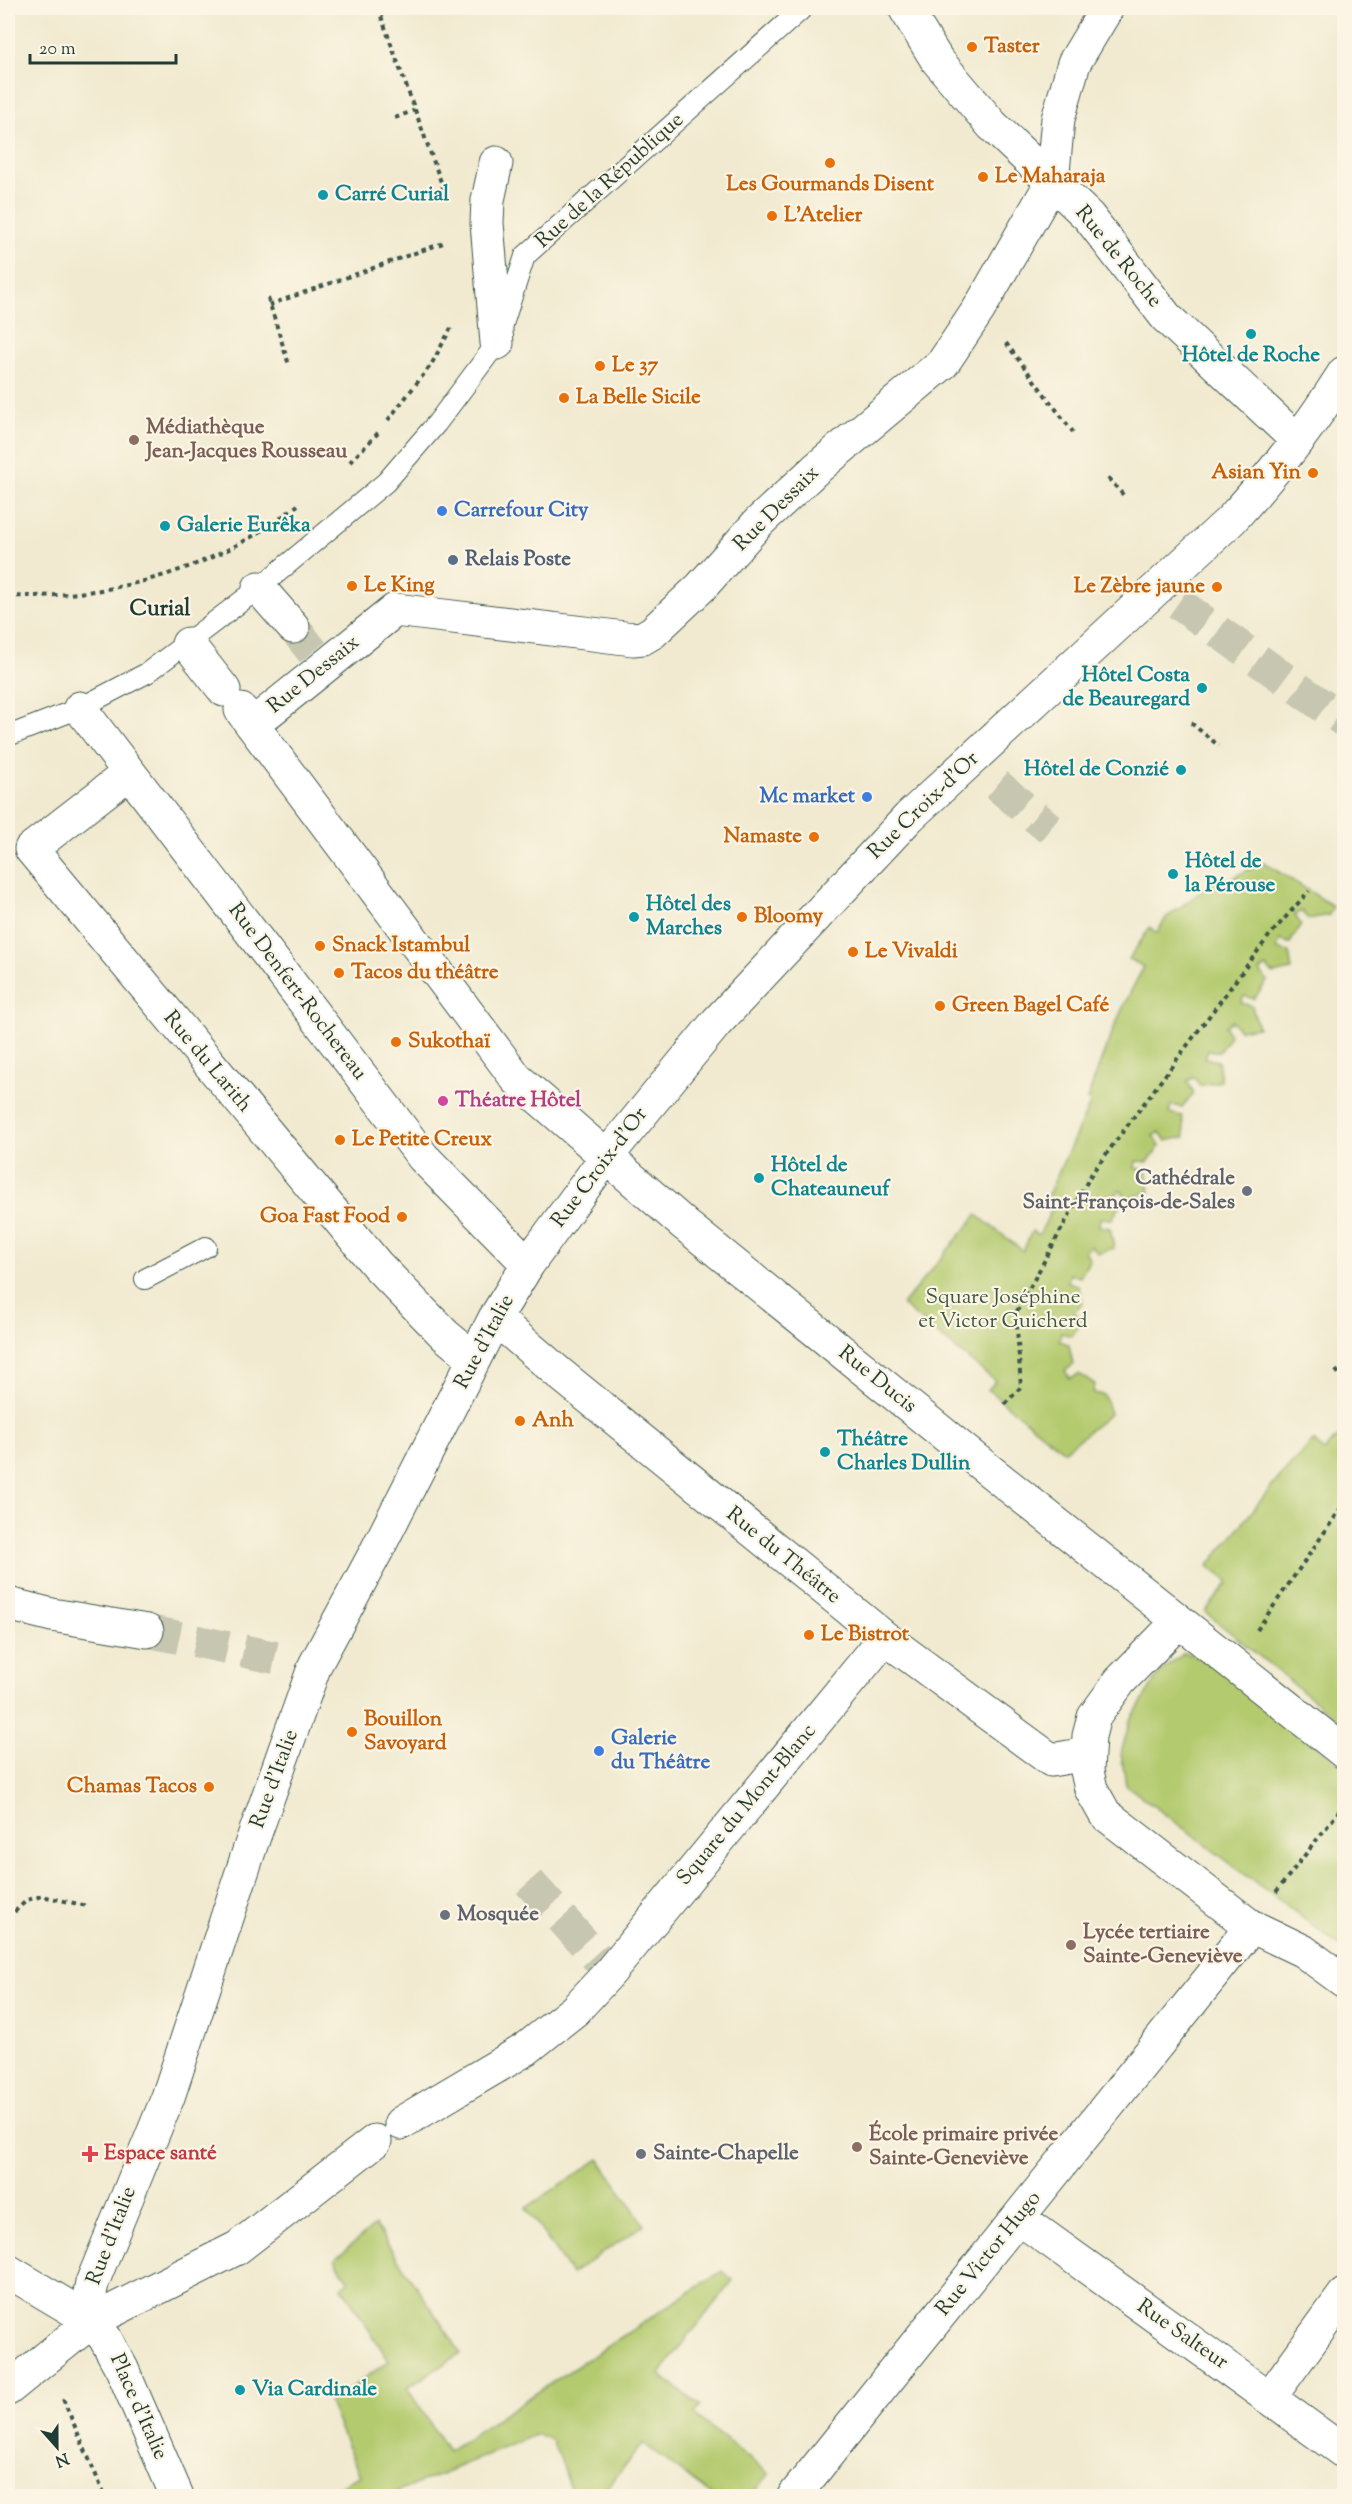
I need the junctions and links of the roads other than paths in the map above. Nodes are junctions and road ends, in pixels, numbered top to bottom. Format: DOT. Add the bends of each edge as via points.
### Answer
graph roads {
  1 [pos="803,8"];
  2 [pos="905,8"];
  3 [pos="1107,8"];
  4 [pos="496,163"];
  5 [pos="1052,182"];
  6 [pos="497,343"];
  7 [pos="1344,373"];
  8 [pos="1298,441"];
  9 [pos="260,588"];
  10 [pos="293,627"];
  11 [pos="188,644"];
  12 [pos="80,708"];
  13 [pos="239,708"];
  14 [pos="8,736"];
  15 [pos="129,773"];
  16 [pos="607,1156"];
  17 [pos="206,1246"];
  18 [pos="528,1264"];
  19 [pos="145,1279"];
  20 [pos="495,1318"];
  21 [pos="474,1359"];
  22 [pos="8,1604"];
  23 [pos="1179,1622"];
  24 [pos="147,1631"];
  25 [pos="885,1638"];
  26 [pos="1344,1752"];
  27 [pos="1087,1754"];
  28 [pos="1250,1925"];
  29 [pos="1344,1981"];
  30 [pos="1019,2218"];
  31 [pos="8,2271"];
  32 [pos="1344,2295"];
  33 [pos="92,2321"];
  34 [pos="8,2389"];
  35 [pos="1270,2397"];
  36 [pos="1344,2452"];
  37 [pos="177,2496"];
  38 [pos="794,2496"];
  1 -- 6 [label="lane, Rue de la République" via="525,256"];
  2 -- 5 [label="street, Rue de Roche" via="937,60 993,125"];
  3 -- 5 [label="street, Rue Dessaix" via="1074,63 1058,119"];
  4 -- 6 [label="street" via="487,223"];
  5 -- 8 [label="street, Rue de Roche" via="1089,217 1166,317"];
  5 -- 13 [label="street, Rue Dessaix" via="943,363 816,469 653,632 633,639 395,610"];
  6 -- 9 [label="lane, Rue de la République" via="437,423 386,482"];
  7 -- 8 [label="street, Rue Croix-d'Or"];
  8 -- 16 [label="street, Rue Croix-d'Or" via="1264,484 1184,566 909,817 716,1023"];
  9 -- 10 [label="street"];
  9 -- 11 [label="lane, Rue de la République"];
  11 -- 12 [label="lane, Rue de la République" via="147,673"];
  11 -- 13 [label="street, Rue Dessaix"];
  12 -- 14 [label="lane, Rue de la République"];
  12 -- 15 [label="street, Rue Denfert-Rochereau"];
  13 -- 16 [label="street, Rue Dessaix" via="517,1079"];
  15 -- 18 [label="street, Rue Denfert-Rochereau" via="423,1157"];
  15 -- 21 [label="street, Rue du Larith" via="31,849 313,1198"];
  16 -- 18 [label="street, Rue Croix-d'Or"];
  16 -- 23 [label="street, Rue Ducis" via="702,1239"];
  17 -- 19 [label="lane"];
  18 -- 20 [label="street, Rue d'Italie"];
  20 -- 21 [label="street, Rue d'Italie"];
  20 -- 25 [label="street, Rue du Théâtre"];
  21 -- 33 [label="street, Rue d'Italie" via="376,1552 301,1662 251,1845 168,2097 92,2283"];
  22 -- 24 [label="street"];
  23 -- 26 [label="street, Rue Ducis"];
  23 -- 27 [label="street" via="1120,1680 1094,1717"];
  25 -- 27 [label="street, Rue du Théâtre" via="1051,1760"];
  25 -- 33 [label="street, Square du Mont-Blanc" via="605,1967 575,2010 534,2044 388,2132 237,2248"];
  27 -- 28 [label="street" via="1091,1789 1105,1814"];
  28 -- 29 [label="street" via="1303,1951"];
  28 -- 30 [label="street, Rue Victor Hugo"];
  30 -- 35 [label="street, Rue Salteur"];
  30 -- 38 [label="street, Rue Victor Hugo"];
  31 -- 33 [label="street"];
  32 -- 35 [label="street"];
  33 -- 34 [label="street, Square du Mont-Blanc"];
  33 -- 37 [label="street, Place d'Italie" via="114,2352"];
  35 -- 36 [label="street, Rue Salteur"];
}
